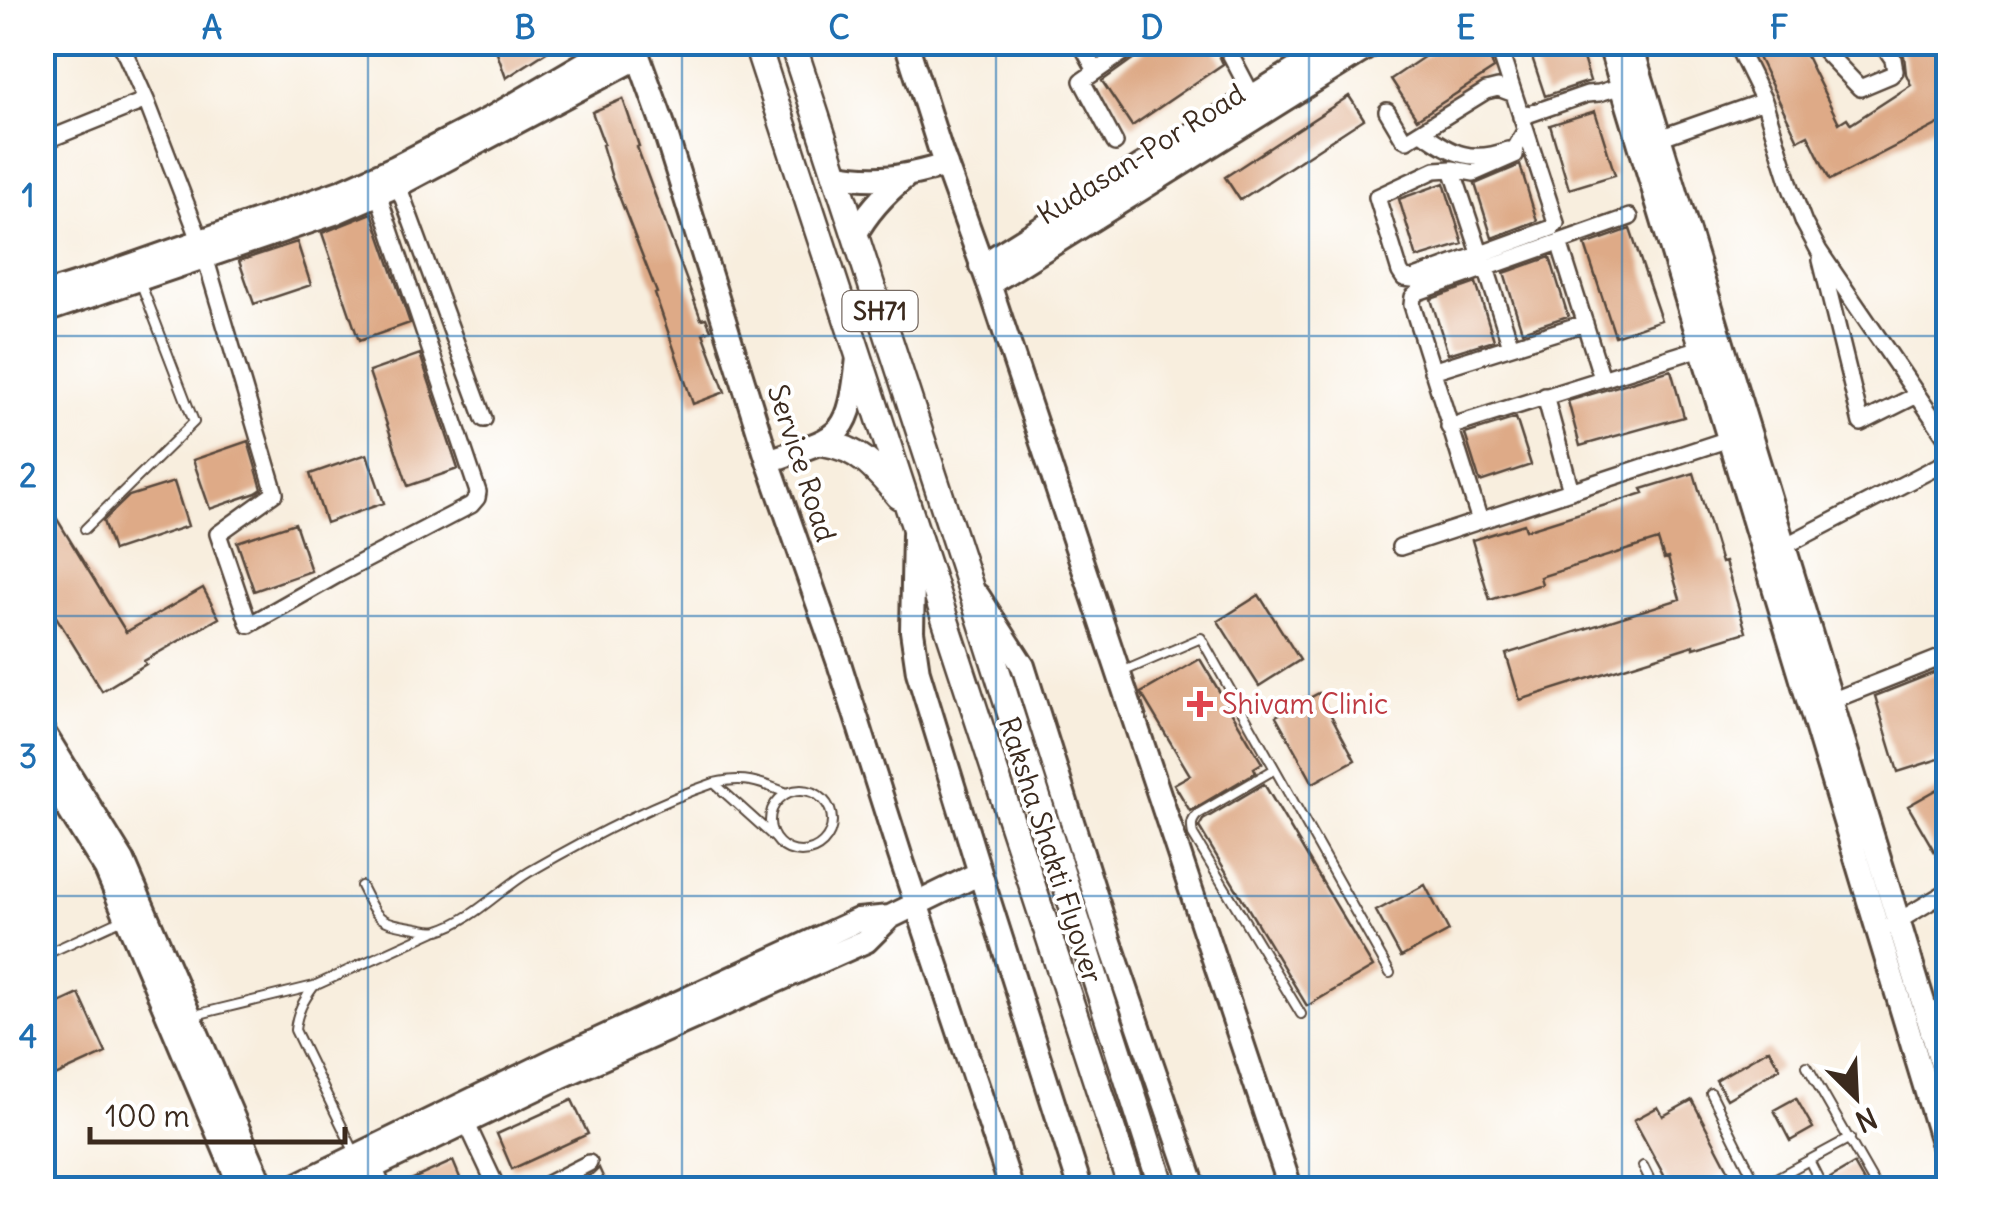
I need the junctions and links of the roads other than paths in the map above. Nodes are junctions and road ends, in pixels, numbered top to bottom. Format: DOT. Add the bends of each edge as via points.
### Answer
graph roads {
  1 [pos="120,42"];
  2 [pos="756,42"];
  3 [pos="792,42"];
  4 [pos="906,42"];
  5 [pos="1080,42"];
  6 [pos="1138,42"];
  7 [pos="1224,42"];
  8 [pos="1340,42"];
  9 [pos="1376,42"];
  10 [pos="1497,42"];
  11 [pos="1609,42"];
  12 [pos="1630,42"];
  13 [pos="1735,42"];
  14 [pos="1816,42"];
  15 [pos="1881,42"];
  16 [pos="630,48"];
  17 [pos="1096,71"];
  18 [pos="1622,86"];
  19 [pos="1514,94"];
  20 [pos="146,100"];
  21 [pos="1764,101"];
  22 [pos="1258,105"];
  23 [pos="1387,111"];
  24 [pos="496,125"];
  25 [pos="1524,125"];
  26 [pos="1422,132"];
  27 [pos="44,138"];
  28 [pos="1659,138"];
  29 [pos="1115,143"];
  30 [pos="1516,146"];
  31 [pos="946,165"];
  32 [pos="1452,169"];
  33 [pos="834,174"];
  34 [pos="904,177"];
  35 [pos="388,190"];
  36 [pos="1630,217"];
  37 [pos="855,234"];
  38 [pos="1560,242"];
  39 [pos="203,248"];
  40 [pos="1819,251"];
  41 [pos="1483,260"];
  42 [pos="985,275"];
  43 [pos="139,280"];
  44 [pos="42,295"];
  45 [pos="42,312"];
  46 [pos="1585,322"];
  47 [pos="1510,346"];
  48 [pos="1701,348"];
  49 [pos="858,358"];
  50 [pos="1432,371"];
  51 [pos="1602,378"];
  52 [pos="1917,394"];
  53 [pos="1546,396"];
  54 [pos="484,418"];
  55 [pos="1449,427"];
  56 [pos="1739,436"];
  57 [pos="1948,440"];
  58 [pos="824,443"];
  59 [pos="768,461"];
  60 [pos="1948,461"];
  61 [pos="1571,491"];
  62 [pos="906,503"];
  63 [pos="1480,521"];
  64 [pos="85,529"];
  65 [pos="914,530"];
  66 [pos="1400,547"];
  67 [pos="1774,551"];
  68 [pos="968,580"];
  69 [pos="1948,659"];
  70 [pos="1118,674"];
  71 [pos="1831,701"];
  72 [pos="42,730"];
  73 [pos="42,767"];
  74 [pos="1276,769"];
  75 [pos="714,783"];
  76 [pos="787,793"];
  77 [pos="776,839"];
  78 [pos="980,874"];
  79 [pos="361,886"];
  80 [pos="1948,891"];
  81 [pos="916,902"];
  82 [pos="890,916"];
  83 [pos="126,917"];
  84 [pos="1887,927"];
  85 [pos="436,931"];
  86 [pos="42,956"];
  87 [pos="1390,973"];
  88 [pos="314,986"];
  89 [pos="1302,1014"];
  90 [pos="190,1016"];
  91 [pos="1807,1066"];
  92 [pos="1948,1084"];
  93 [pos="1712,1093"];
  94 [pos="466,1122"];
  95 [pos="1850,1138"];
  96 [pos="1809,1160"];
  97 [pos="365,1161"];
  98 [pos="1948,1162"];
  99 [pos="589,1164"];
  100 [pos="1643,1166"];
  101 [pos="1770,1186"];
  102 [pos="1756,1188"];
  103 [pos="242,1190"];
  104 [pos="264,1190"];
  105 [pos="287,1190"];
  106 [pos="325,1190"];
  107 [pos="384,1190"];
  108 [pos="498,1190"];
  109 [pos="536,1190"];
  110 [pos="1012,1190"];
  111 [pos="1081,1190"];
  112 [pos="1132,1190"];
  113 [pos="1163,1190"];
  114 [pos="1195,1190"];
  115 [pos="1291,1190"];
  116 [pos="1655,1190"];
  117 [pos="1824,1190"];
  118 [pos="1878,1190"];
  1 -- 20 [label="street"];
  2 -- 49 [label="main road, SH71"];
  3 -- 33 [label="main road, SH71"];
  4 -- 31 [label="street"];
  5 -- 17 [label="street"];
  6 -- 17 [label="street"];
  7 -- 22 [label="street"];
  8 -- 22 [label="street, Kudasan-Por Road"];
  9 -- 22 [label="street, Kudasan-Por Road"];
  10 -- 19 [label="street"];
  11 -- 18 [label="street"];
  12 -- 28 [label="street"];
  13 -- 21 [label="street"];
  14 -- 15 [label="street" via="1860,88 1895,71"];
  16 -- 24 [label="street"];
  16 -- 59 [label="street, Service Road" via="662,122"];
  17 -- 29 [label="street" via="1082,80"];
  18 -- 25 [label="street" via="1586,94"];
  18 -- 48 [label="street"];
  19 -- 25 [label="street"];
  19 -- 26 [label="street" via="1486,90"];
  20 -- 27 [label="street"];
  20 -- 39 [label="street"];
  21 -- 28 [label="street"];
  21 -- 40 [label="street"];
  22 -- 42 [label="street, Kudasan-Por Road"];
  23 -- 26 [label="street" via="1402,138"];
  24 -- 35 [label="street"];
  24 -- 39 [label="street"];
  25 -- 30 [label="street"];
  25 -- 41 [label="street" via="1556,223"];
  26 -- 30 [label="street" via="1477,158"];
  28 -- 56 [label="street"];
  30 -- 32 [label="street" via="1515,155 1474,173"];
  31 -- 34 [label="street"];
  31 -- 42 [label="street"];
  32 -- 41 [label="street"];
  32 -- 41 [label="street" via="1435,170 1377,197 1400,272 1412,279"];
  33 -- 34 [label="street"];
  33 -- 37 [label="main road, SH71"];
  34 -- 37 [label="street"];
  35 -- 39 [label="street" via="334,213"];
  35 -- 39 [label="street" via="477,498 248,625 218,534 275,493"];
  35 -- 54 [label="street"];
  36 -- 38 [label="street"];
  37 -- 68 [label="main road, SH71"];
  38 -- 41 [label="street"];
  38 -- 46 [label="street"];
  39 -- 43 [label="street"];
  39 -- 44 [label="street"];
  40 -- 52 [label="street"];
  40 -- 52 [label="street" via="1861,423"];
  41 -- 47 [label="street"];
  41 -- 50 [label="street" via="1413,297"];
  42 -- 70 [label="street"];
  43 -- 45 [label="street"];
  43 -- 64 [label="lane" via="194,422"];
  46 -- 47 [label="street"];
  46 -- 51 [label="street"];
  47 -- 50 [label="street"];
  48 -- 51 [label="street"];
  48 -- 56 [label="street"];
  49 -- 58 [label="street" via="847,420"];
  49 -- 62 [label="main road, SH71"];
  50 -- 55 [label="street"];
  51 -- 53 [label="street"];
  52 -- 57 [label="street"];
  53 -- 55 [label="street"];
  53 -- 61 [label="street"];
  55 -- 63 [label="street"];
  56 -- 61 [label="street"];
  56 -- 67 [label="street"];
  58 -- 59 [label="street"];
  58 -- 62 [label="main road" via="860,455"];
  59 -- 81 [label="street, Service Road"];
  60 -- 67 [label="street"];
  61 -- 63 [label="street"];
  62 -- 65 [label="main road, SH71"];
  63 -- 66 [label="street"];
  65 -- 78 [label="street" via="918,672"];
  65 -- 112 [label="main road, Raksha Shakti Flyover / SH71"];
  67 -- 71 [label="street"];
  67 -- 84 [label="street"];
  68 -- 113 [label="main road, Raksha Shakti Flyover / SH71"];
  68 -- 114 [label="street" via="1024,666"];
  69 -- 71 [label="street"];
  70 -- 74 [label="lane" via="1201,638"];
  70 -- 115 [label="street"];
  71 -- 84 [label="street"];
  72 -- 90 [label="street" via="123,860"];
  73 -- 83 [label="street" via="106,870"];
  74 -- 87 [label="lane"];
  74 -- 89 [label="lane" via="1198,814 1191,827"];
  75 -- 76 [label="lane" via="750,780"];
  75 -- 77 [label="lane"];
  75 -- 85 [label="lane" via="644,811 529,872"];
  76 -- 77 [label="lane" via="771,814"];
  76 -- 77 [label="lane" via="821,796 832,828 808,852"];
  78 -- 81 [label="street"];
  78 -- 111 [label="street"];
  79 -- 85 [label="lane" via="380,918"];
  80 -- 84 [label="street"];
  81 -- 82 [label="street"];
  81 -- 110 [label="street, Service Road"];
  82 -- 94 [label="street" via="866,941"];
  82 -- 97 [label="street" via="858,920 552,1061"];
  83 -- 86 [label="lane"];
  83 -- 103 [label="street"];
  84 -- 92 [label="street"];
  84 -- 98 [label="street"];
  85 -- 88 [label="lane"];
  88 -- 90 [label="lane"];
  88 -- 97 [label="lane" via="295,1030"];
  90 -- 104 [label="street"];
  91 -- 95 [label="lane"];
  93 -- 102 [label="lane"];
  94 -- 97 [label="street"];
  94 -- 108 [label="street"];
  95 -- 96 [label="lane"];
  95 -- 118 [label="lane"];
  96 -- 101 [label="lane"];
  96 -- 117 [label="lane"];
  97 -- 105 [label="street"];
  97 -- 106 [label="street"];
  97 -- 107 [label="street"];
  99 -- 109 [label="street"];
  100 -- 116 [label="lane"];
  101 -- 102 [label="lane"];
}
